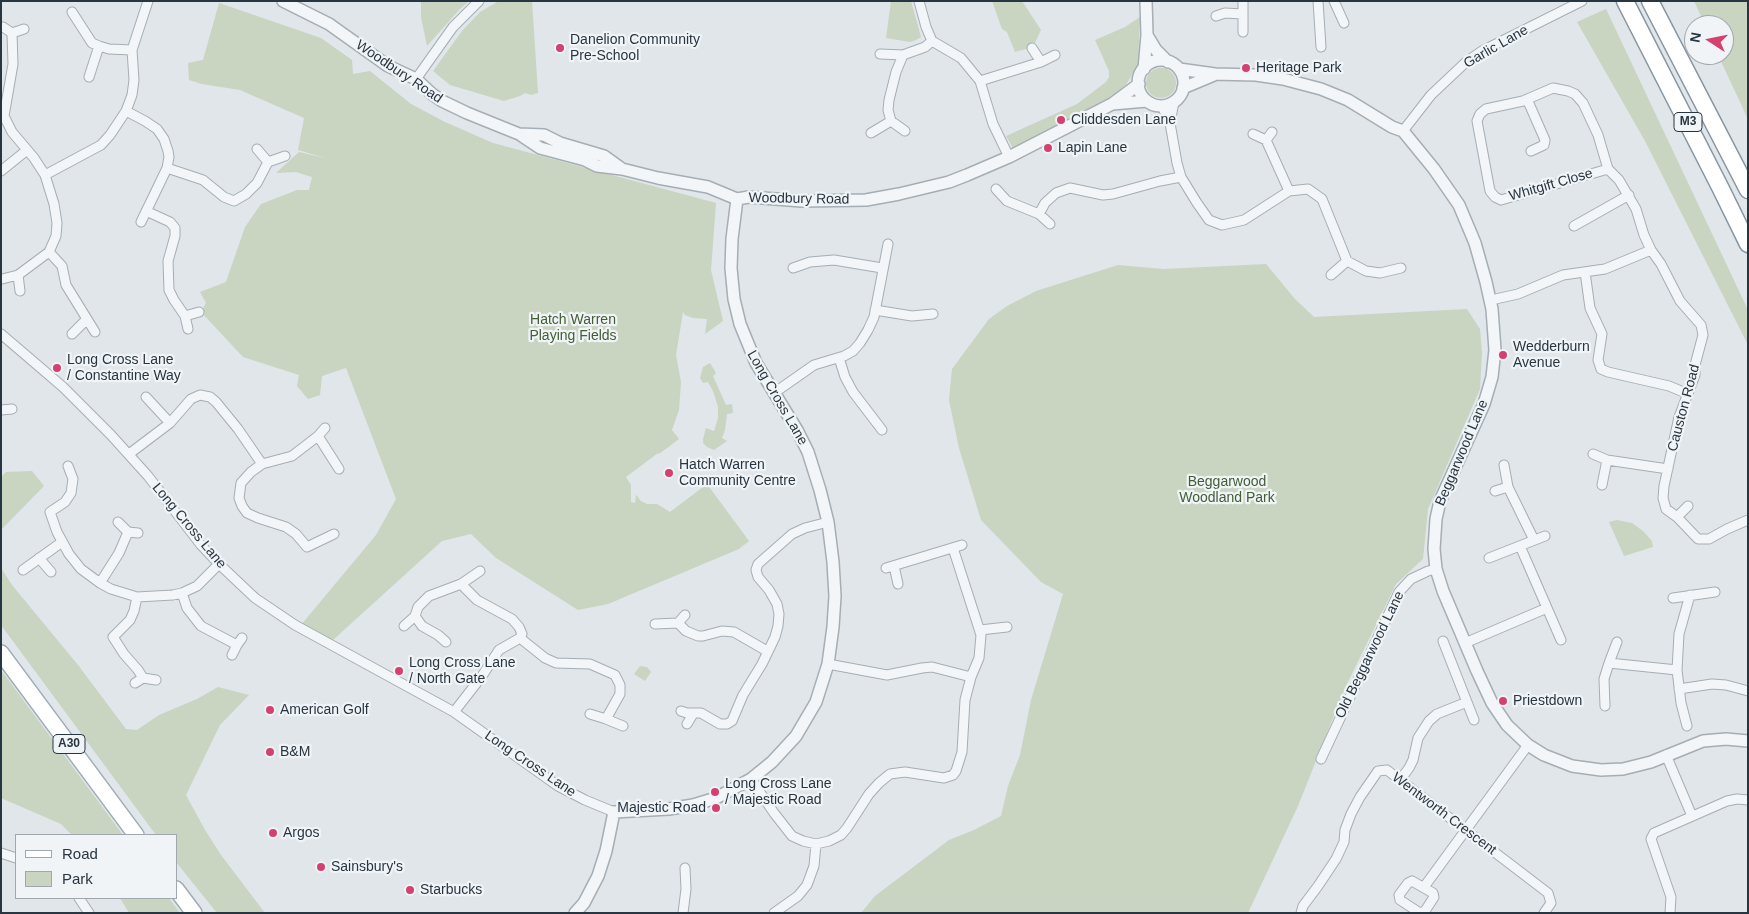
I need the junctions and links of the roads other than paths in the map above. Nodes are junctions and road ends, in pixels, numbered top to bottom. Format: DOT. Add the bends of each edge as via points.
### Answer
graph roads {
  1 [pos="148,1"];
  2 [pos="283,1"];
  3 [pos="479,1"];
  4 [pos="919,1"];
  5 [pos="1146,1"];
  6 [pos="1243,1"];
  7 [pos="1318,1"];
  8 [pos="1334,1"];
  9 [pos="1582,1"];
  10 [pos="1625,1"];
  11 [pos="1650,1"];
  12 [pos="297,4"];
  13 [pos="72,12"];
  14 [pos="1242,14"];
  15 [pos="1216,16"];
  16 [pos="1344,23"];
  17 [pos="3,27"];
  18 [pos="24,29"];
  19 [pos="1243,32"];
  20 [pos="12,33"];
  21 [pos="1146,35"];
  22 [pos="932,41"];
  23 [pos="99,46"];
  24 [pos="1321,47"];
  25 [pos="1032,48"];
  26 [pos="132,50"];
  27 [pos="880,54"];
  28 [pos="903,55"];
  29 [pos="1055,55"];
  30 [pos="1041,62"];
  31 [pos="1168,62"];
  32 [pos="1144,69"];
  33 [pos="1178,69"];
  34 [pos="1216,74"];
  35 [pos="89,77"];
  36 [pos="416,79"];
  37 [pos="980,81"];
  38 [pos="1138,84"];
  39 [pos="1183,88"];
  40 [pos="1527,99"];
  41 [pos="1147,101"];
  42 [pos="1174,102"];
  43 [pos="1112,104"];
  44 [pos="1162,106"];
  45 [pos="126,111"];
  46 [pos="3,116"];
  47 [pos="891,121"];
  48 [pos="1170,123"];
  49 [pos="905,131"];
  50 [pos="1403,131"];
  51 [pos="871,132"];
  52 [pos="1272,132"];
  53 [pos="1253,134"];
  54 [pos="1266,140"];
  55 [pos="257,149"];
  56 [pos="27,150"];
  57 [pos="1531,150"];
  58 [pos="285,156"];
  59 [pos="1009,157"];
  60 [pos="268,162"];
  61 [pos="167,168"];
  62 [pos="1608,169"];
  63 [pos="1,171"];
  64 [pos="45,175"];
  65 [pos="1181,177"];
  66 [pos="996,189"];
  67 [pos="1748,190"];
  68 [pos="1289,191"];
  69 [pos="1629,195"];
  70 [pos="737,199"];
  71 [pos="146,211"];
  72 [pos="1039,214"];
  73 [pos="141,222"];
  74 [pos="1050,224"];
  75 [pos="1574,226"];
  76 [pos="888,244"];
  77 [pos="1748,244"];
  78 [pos="1651,250"];
  79 [pos="49,252"];
  80 [pos="1347,261"];
  81 [pos="793,268"];
  82 [pos="882,268"];
  83 [pos="1401,268"];
  84 [pos="1585,272"];
  85 [pos="18,275"];
  86 [pos="1331,275"];
  87 [pos="2,279"];
  88 [pos="20,290"];
  89 [pos="1491,300"];
  90 [pos="876,310"];
  91 [pos="199,312"];
  92 [pos="934,314"];
  93 [pos="185,316"];
  94 [pos="86,320"];
  95 [pos="188,329"];
  96 [pos="95,332"];
  97 [pos="1,334"];
  98 [pos="72,334"];
  99 [pos="839,358"];
  100 [pos="774,393"];
  101 [pos="1688,394"];
  102 [pos="146,396"];
  103 [pos="12,409"];
  104 [pos="1,410"];
  105 [pos="170,423"];
  106 [pos="325,428"];
  107 [pos="882,430"];
  108 [pos="318,436"];
  109 [pos="129,454"];
  110 [pos="1593,454"];
  111 [pos="1607,460"];
  112 [pos="262,464"];
  113 [pos="68,466"];
  114 [pos="1504,466"];
  115 [pos="339,469"];
  116 [pos="1668,469"];
  117 [pos="1602,485"];
  118 [pos="1508,487"];
  119 [pos="1495,491"];
  120 [pos="1688,506"];
  121 [pos="1677,517"];
  122 [pos="1748,520"];
  123 [pos="118,522"];
  124 [pos="828,522"];
  125 [pos="128,532"];
  126 [pos="138,533"];
  127 [pos="334,534"];
  128 [pos="1545,536"];
  129 [pos="1534,540"];
  130 [pos="62,542"];
  131 [pos="1520,546"];
  132 [pos="39,558"];
  133 [pos="1489,558"];
  134 [pos="219,564"];
  135 [pos="1436,569"];
  136 [pos="23,570"];
  137 [pos="480,571"];
  138 [pos="51,572"];
  139 [pos="100,584"];
  140 [pos="461,584"];
  141 [pos="898,584"];
  142 [pos="182,592"];
  143 [pos="1715,592"];
  144 [pos="1690,595"];
  145 [pos="136,597"];
  146 [pos="1673,598"];
  147 [pos="1547,608"];
  148 [pos="685,615"];
  149 [pos="415,616"];
  150 [pos="678,623"];
  151 [pos="655,624"];
  152 [pos="404,626"];
  153 [pos="1007,627"];
  154 [pos="980,630"];
  155 [pos="520,638"];
  156 [pos="1561,640"];
  157 [pos="1443,641"];
  158 [pos="446,642"];
  159 [pos="1617,642"];
  160 [pos="1465,643"];
  161 [pos="767,651"];
  162 [pos="1,653"];
  163 [pos="232,655"];
  164 [pos="1609,663"];
  165 [pos="828,664"];
  166 [pos="1676,670"];
  167 [pos="972,677"];
  168 [pos="156,680"];
  169 [pos="1679,689"];
  170 [pos="1748,691"];
  171 [pos="1467,702"];
  172 [pos="1605,706"];
  173 [pos="681,711"];
  174 [pos="454,712"];
  175 [pos="590,714"];
  176 [pos="693,714"];
  177 [pos="606,719"];
  178 [pos="1474,720"];
  179 [pos="687,724"];
  180 [pos="623,726"];
  181 [pos="1688,726"];
  182 [pos="1748,741"];
  183 [pos="1528,745"];
  184 [pos="1666,755"];
  185 [pos="1321,759"];
  186 [pos="751,779"];
  187 [pos="1400,780"];
  188 [pos="1748,800"];
  189 [pos="614,812"];
  190 [pos="1692,816"];
  191 [pos="1464,830"];
  192 [pos="135,834"];
  193 [pos="816,844"];
  194 [pos="1,853"];
  195 [pos="15,858"];
  196 [pos="686,868"];
  197 [pos="1424,887"];
  198 [pos="178,892"];
  199 [pos="80,899"];
  200 [pos="89,913"];
  201 [pos="194,913"];
  202 [pos="575,913"];
  203 [pos="683,913"];
  204 [pos="774,913"];
  205 [pos="1301,913"];
  206 [pos="1544,913"];
  207 [pos="1670,913"];
  1 -- 26 [label="street"];
  2 -- 12 [label="street, Woodbury Road"];
  3 -- 36 [label="street" via="453,27"];
  4 -- 22 [label="street"];
  5 -- 21 [label="street"];
  6 -- 14 [label="street"];
  7 -- 24 [label="street"];
  8 -- 16 [label="street"];
  9 -- 50 [label="street, Garlic Lane" via="1466,62 1431,95"];
  10 -- 77 [label="highway, M3"];
  11 -- 67 [label="highway, M3"];
  12 -- 36 [label="street, Woodbury Road" via="388,66"];
  13 -- 23 [label="street" via="92,44"];
  14 -- 15 [label="street"];
  14 -- 19 [label="street"];
  17 -- 20 [label="street"];
  18 -- 20 [label="street"];
  20 -- 46 [label="street" via="13,64"];
  21 -- 31 [label="street"];
  21 -- 32 [label="street"];
  22 -- 28 [label="street" via="920,50"];
  22 -- 37 [label="street" via="960,58"];
  23 -- 26 [label="street"];
  23 -- 35 [label="street"];
  25 -- 30 [label="street"];
  26 -- 45 [label="street" via="134,80"];
  27 -- 28 [label="street"];
  28 -- 47 [label="street" via="890,94 888,110"];
  29 -- 30 [label="street"];
  30 -- 37 [label="street"];
  31 -- 32 [label="street" via="1154,62"];
  31 -- 33 [label="street"];
  32 -- 38 [label="street"];
  33 -- 34 [label="street, Beggarwood Lane"];
  33 -- 39 [label="street"];
  34 -- 39 [label="street, Beggarwood Lane"];
  34 -- 50 [label="street, Beggarwood Lane" via="1266,76 1312,86 1348,100"];
  36 -- 70 [label="street, Woodbury Road" via="442,101 519,134 540,148 597,166 708,187"];
  37 -- 59 [label="street"];
  38 -- 41 [label="street"];
  38 -- 43 [label="street, Woodbury Road"];
  39 -- 42 [label="street"];
  40 -- 57 [label="street" via="1545,140 1544,145"];
  40 -- 62 [label="street, Whitgift Close" via="1553,88 1575,94 1583,103 1598,135"];
  40 -- 62 [label="street, Whitgift Close" via="1486,109 1477,121 1490,191 1495,197 1501,200"];
  41 -- 43 [label="street, Woodbury Road"];
  41 -- 44 [label="street"];
  42 -- 44 [label="street"];
  42 -- 48 [label="street"];
  43 -- 59 [label="street, Woodbury Road"];
  44 -- 48 [label="street"];
  45 -- 61 [label="street" via="160,134 167,145"];
  45 -- 64 [label="street" via="101,145"];
  46 -- 56 [label="street"];
  47 -- 49 [label="street"];
  47 -- 51 [label="street"];
  48 -- 65 [label="street"];
  50 -- 89 [label="street, Beggarwood Lane" via="1459,205 1475,243"];
  52 -- 54 [label="street"];
  53 -- 54 [label="street"];
  54 -- 68 [label="street"];
  55 -- 60 [label="street"];
  56 -- 63 [label="street"];
  56 -- 64 [label="street"];
  58 -- 60 [label="street"];
  59 -- 70 [label="street, Woodbury Road" via="948,182 899,194 808,201"];
  60 -- 61 [label="street" via="257,184 234,200 227,199 203,180"];
  61 -- 71 [label="street"];
  62 -- 69 [label="street, Whitgift Close"];
  64 -- 79 [label="street" via="57,223"];
  65 -- 68 [label="street" via="1209,220 1222,225 1244,220"];
  65 -- 72 [label="street" via="1104,195 1070,188 1056,193"];
  66 -- 72 [label="street" via="1007,201"];
  68 -- 80 [label="street" via="1308,189 1322,199"];
  69 -- 75 [label="street"];
  69 -- 78 [label="street, Whitgift Close"];
  70 -- 100 [label="street, Long Cross Lane" via="731,254 734,299 751,353"];
  71 -- 73 [label="street"];
  71 -- 93 [label="street" via="170,222 175,228 168,261 169,290"];
  72 -- 74 [label="street"];
  76 -- 82 [label="street"];
  78 -- 84 [label="street" via="1605,269"];
  78 -- 101 [label="street, Causton Road" via="1680,301 1701,325 1695,375"];
  79 -- 85 [label="street"];
  79 -- 94 [label="street" via="62,266 66,285"];
  80 -- 83 [label="street" via="1366,271 1380,273"];
  80 -- 86 [label="street"];
  81 -- 82 [label="street" via="810,262 834,260"];
  82 -- 90 [label="street"];
  84 -- 89 [label="street" via="1563,275 1518,294"];
  84 -- 101 [label="street" via="1590,308 1602,334 1598,360 1601,369"];
  85 -- 87 [label="street"];
  85 -- 88 [label="street"];
  89 -- 135 [label="street, Beggarwood Lane" via="1495,350 1492,377 1484,404 1437,511"];
  90 -- 92 [label="street" via="912,316"];
  90 -- 99 [label="street" via="860,343"];
  91 -- 93 [label="street"];
  93 -- 95 [label="street"];
  94 -- 96 [label="street"];
  94 -- 98 [label="street"];
  97 -- 109 [label="street, Long Cross Lane" via="63,387"];
  99 -- 100 [label="street" via="814,365"];
  99 -- 107 [label="street" via="853,392"];
  100 -- 124 [label="street, Long Cross Lane" via="808,452"];
  101 -- 116 [label="street, Causton Road" via="1679,417"];
  102 -- 105 [label="street"];
  103 -- 104 [label="street"];
  105 -- 109 [label="street"];
  105 -- 112 [label="street" via="194,396 210,397"];
  106 -- 108 [label="street"];
  108 -- 112 [label="street" via="292,456"];
  108 -- 115 [label="street"];
  109 -- 134 [label="street, Long Cross Lane"];
  110 -- 111 [label="street"];
  111 -- 116 [label="street"];
  111 -- 117 [label="street"];
  112 -- 127 [label="street" via="247,475 239,488 240,502 247,513 286,527 307,547"];
  113 -- 130 [label="street" via="73,479 71,493 61,506 50,512"];
  114 -- 118 [label="street"];
  116 -- 121 [label="street, Causton Road" via="1663,498 1666,509"];
  118 -- 119 [label="street"];
  118 -- 129 [label="street"];
  120 -- 121 [label="street"];
  121 -- 122 [label="street, Causton Road" via="1698,539 1709,539"];
  123 -- 125 [label="street"];
  124 -- 161 [label="street" via="792,534 758,564 758,577 775,600 779,614 777,632"];
  124 -- 165 [label="street, Long Cross Lane" via="835,596"];
  125 -- 126 [label="street"];
  125 -- 139 [label="street" via="119,554"];
  128 -- 129 [label="street"];
  129 -- 131 [label="street"];
  130 -- 132 [label="street"];
  130 -- 139 [label="street" via="81,568"];
  131 -- 133 [label="street"];
  131 -- 147 [label="street"];
  132 -- 136 [label="street"];
  132 -- 138 [label="street"];
  134 -- 142 [label="street" via="197,586"];
  134 -- 174 [label="street, Long Cross Lane" via="255,598 295,625"];
  135 -- 160 [label="street, Beggarwood Lane"];
  135 -- 185 [label="street, Old Beggarwood Lane" via="1411,579 1399,592"];
  137 -- 140 [label="street"];
  139 -- 145 [label="street"];
  140 -- 149 [label="street" via="429,596 418,607"];
  140 -- 155 [label="street" via="477,600 512,620 519,627"];
  141 -- 154 [label="street" via="890,567 958,547"];
  142 -- 145 [label="street"];
  142 -- 163 [label="street" via="187,608 201,626 239,642"];
  143 -- 144 [label="street"];
  144 -- 146 [label="street"];
  144 -- 166 [label="street" via="1679,634"];
  145 -- 168 [label="street" via="130,620 113,637 138,670 139,680"];
  147 -- 156 [label="street"];
  147 -- 160 [label="street"];
  148 -- 150 [label="street"];
  149 -- 152 [label="street"];
  149 -- 158 [label="street" via="422,626"];
  150 -- 151 [label="street"];
  150 -- 161 [label="street" via="698,636 734,632"];
  153 -- 154 [label="street"];
  154 -- 167 [label="street" via="980,652"];
  155 -- 174 [label="street" via="500,650"];
  155 -- 177 [label="street" via="556,663 590,664 615,675 620,694"];
  157 -- 171 [label="street"];
  159 -- 164 [label="street"];
  160 -- 183 [label="street, Beggarwood Lane" via="1499,714"];
  161 -- 176 [label="street" via="732,721 720,724 705,715"];
  162 -- 192 [label="main road, A30"];
  164 -- 166 [label="street"];
  164 -- 172 [label="street" via="1604,679"];
  165 -- 167 [label="street" via="887,675 932,667"];
  165 -- 186 [label="street, Long Cross Lane" via="816,702 796,736"];
  166 -- 169 [label="street"];
  167 -- 193 [label="street" via="965,700 962,752 953,775 944,778 905,772 890,774 869,794 841,834"];
  169 -- 170 [label="street" via="1712,684"];
  169 -- 181 [label="street"];
  171 -- 178 [label="street"];
  171 -- 187 [label="street" via="1437,714 1429,721 1418,738 1413,760"];
  173 -- 176 [label="street"];
  174 -- 189 [label="street, Long Cross Lane" via="558,786"];
  175 -- 177 [label="street"];
  176 -- 179 [label="street"];
  177 -- 180 [label="street"];
  182 -- 184 [label="street, Beggarwood Lane" via="1714,739"];
  183 -- 184 [label="street, Beggarwood Lane" via="1564,764 1590,769 1622,769"];
  183 -- 191 [label="street"];
  184 -- 190 [label="street"];
  186 -- 189 [label="street, Long Cross Lane" via="716,798 693,805"];
  186 -- 193 [label="street" via="792,836"];
  187 -- 191 [label="street, Wentworth Crescent"];
  187 -- 205 [label="street, Wentworth Crescent" via="1386,770 1378,771 1351,814 1336,859"];
  188 -- 190 [label="street" via="1727,801"];
  189 -- 202 [label="street" via="598,876"];
  190 -- 207 [label="street" via="1654,833 1651,839 1671,897"];
  191 -- 197 [label="street"];
  191 -- 206 [label="street, Wentworth Crescent" via="1548,892 1551,903"];
  193 -- 204 [label="street" via="814,866 807,886"];
  194 -- 195 [label="street"];
  196 -- 203 [label="street" via="690,890"];
  198 -- 201 [label="main road"];
  199 -- 200 [label="street"];
}
